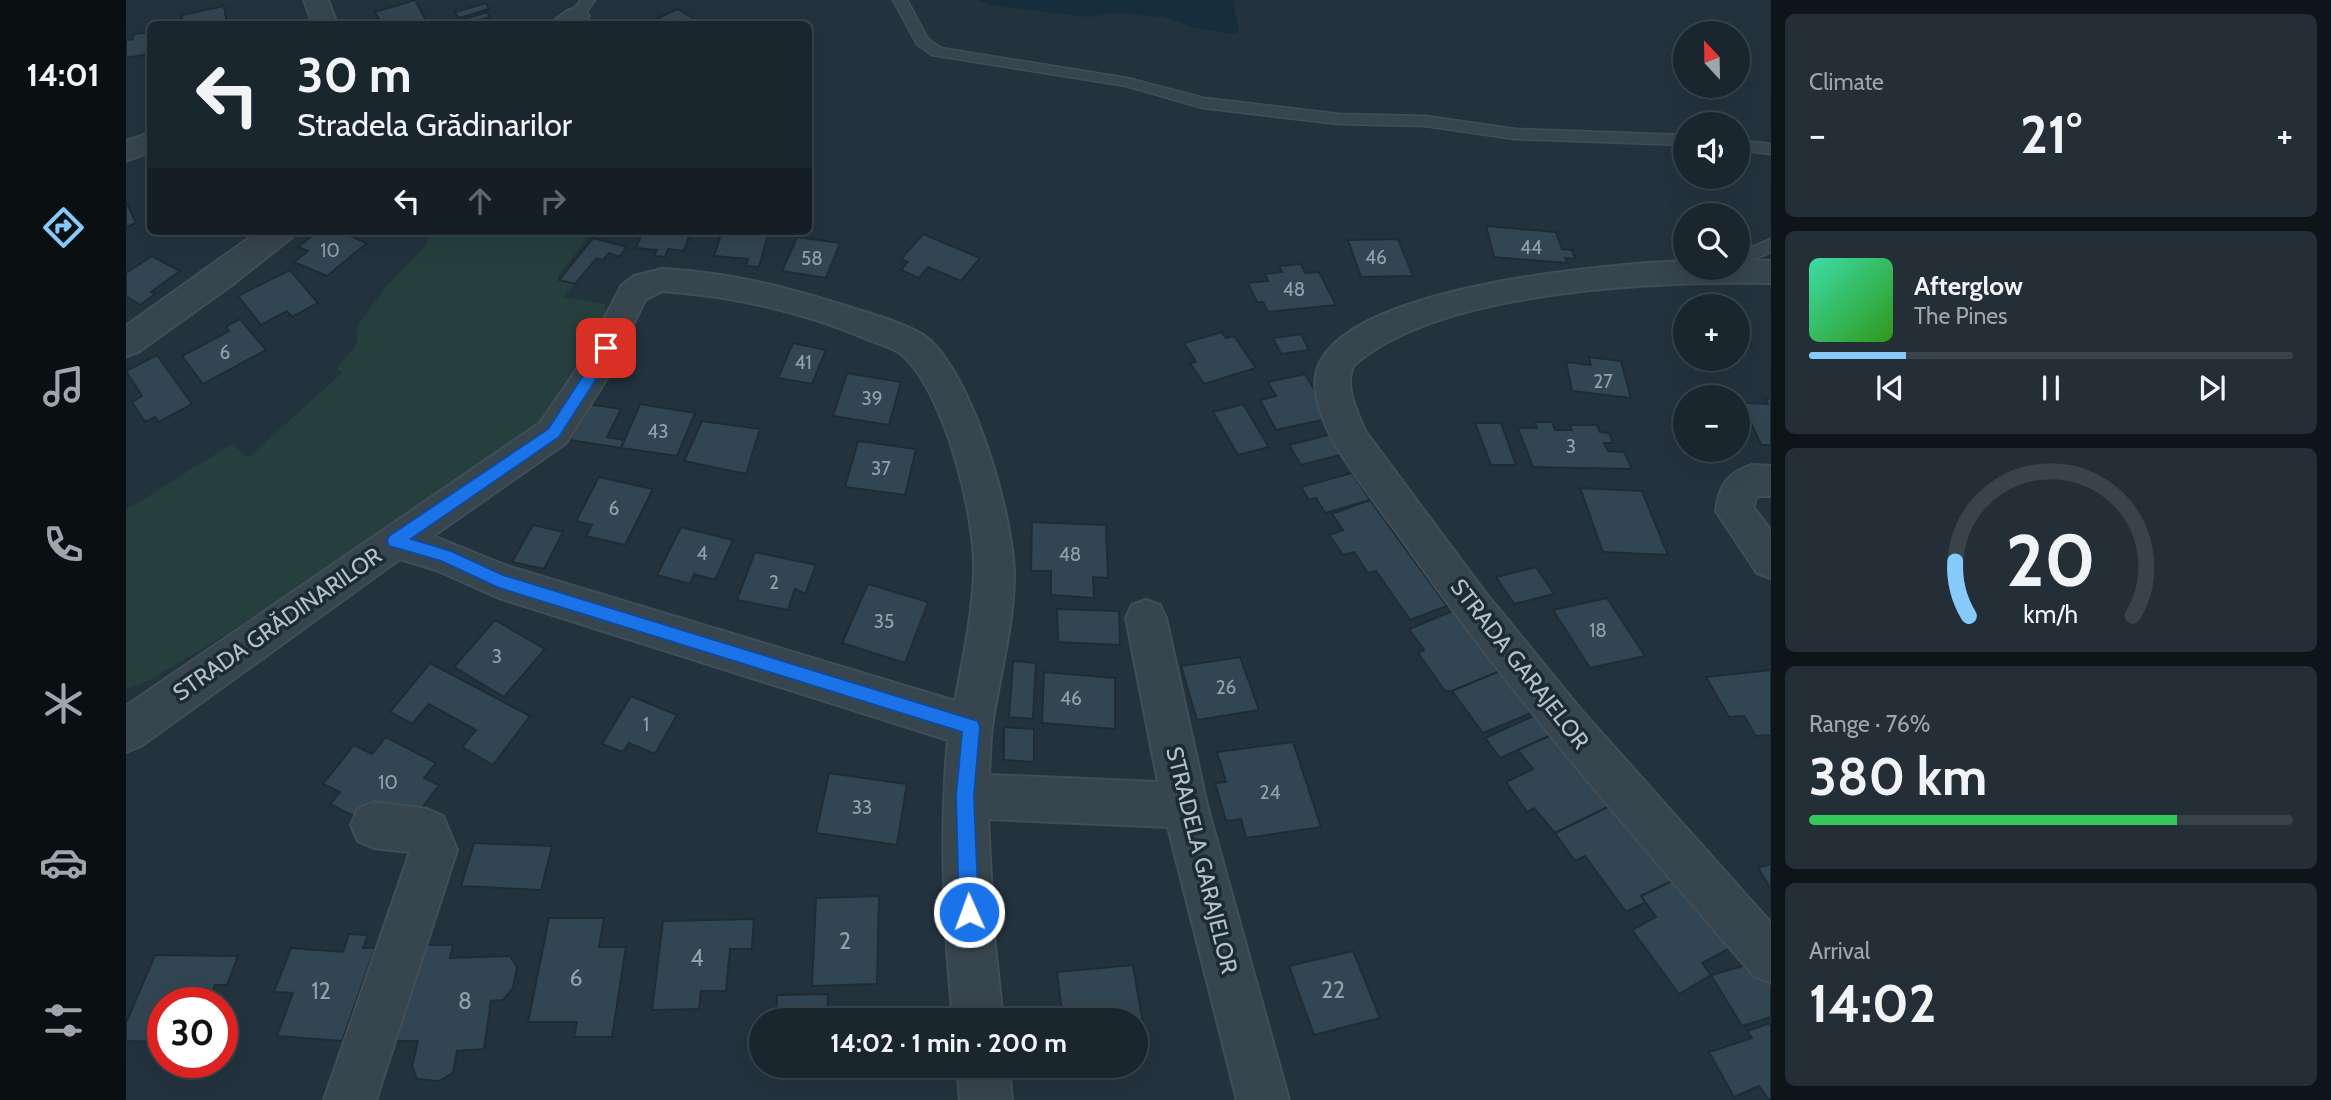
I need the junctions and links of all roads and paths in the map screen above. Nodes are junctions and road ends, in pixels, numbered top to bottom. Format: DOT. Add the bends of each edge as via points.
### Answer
graph roads {
  1 [pos="316,0"];
  2 [pos="900,0"];
  3 [pos="324,21"];
  4 [pos="1673,140"];
  5 [pos="147,143"];
  6 [pos="1750,146"];
  7 [pos="1771,149"];
  8 [pos="126,152"];
  9 [pos="275,235"];
  10 [pos="1771,245"];
  11 [pos="1750,255"];
  12 [pos="1750,269"];
  13 [pos="1673,271"];
  14 [pos="1771,272"];
  15 [pos="126,343"];
  16 [pos="1771,481"];
  17 [pos="395,541"];
  18 [pos="1771,561"];
  19 [pos="1146,618"];
  20 [pos="971,727"];
  21 [pos="126,732"];
  22 [pos="965,796"];
  23 [pos="1185,805"];
  24 [pos="374,825"];
  25 [pos="1771,960"];
  26 [pos="977,1008"];
  27 [pos="984,1078"];
  28 [pos="350,1100"];
  29 [pos="986,1100"];
  30 [pos="1263,1100"];
  1 -- 3 [label="street"];
  2 -- 4 [label="lane" via="922,41 937,51 1127,82 1203,103 1339,119 1425,121 1516,134"];
  5 -- 8 [label="street"];
  6 -- 7 [label="lane"];
  9 -- 15 [label="street"];
  10 -- 11 [label="lane"];
  12 -- 14 [label="street, STRADA GARAJELOR"];
  13 -- 25 [label="street, STRADA GARAJELOR" via="1494,295 1401,318 1343,353 1333,377 1340,413 1363,458 1470,604 1567,726"];
  16 -- 18 [label="street" via="1752,480 1737,492 1735,511"];
  17 -- 20 [label="street" via="445,556 499,581"];
  17 -- 20 [label="street, STRADA GRĂDINARILOR" via="553,433 594,371 633,293 646,284 698,282 765,293 861,323 911,344 932,365 975,461 994,574"];
  17 -- 21 [label="street, STRADA GRĂDINARILOR"];
  19 -- 23 [label="street, STRADELA GARAJELOR"];
  20 -- 22 [label="street, STRADA GRĂDINARILOR"];
  22 -- 23 [label="street"];
  22 -- 26 [label="street, STRADA GRĂDINARILOR"];
  23 -- 30 [label="street, STRADELA GARAJELOR"];
  24 -- 28 [label="street" via="427,832 434,850"];
  27 -- 29 [label="street"];
}
